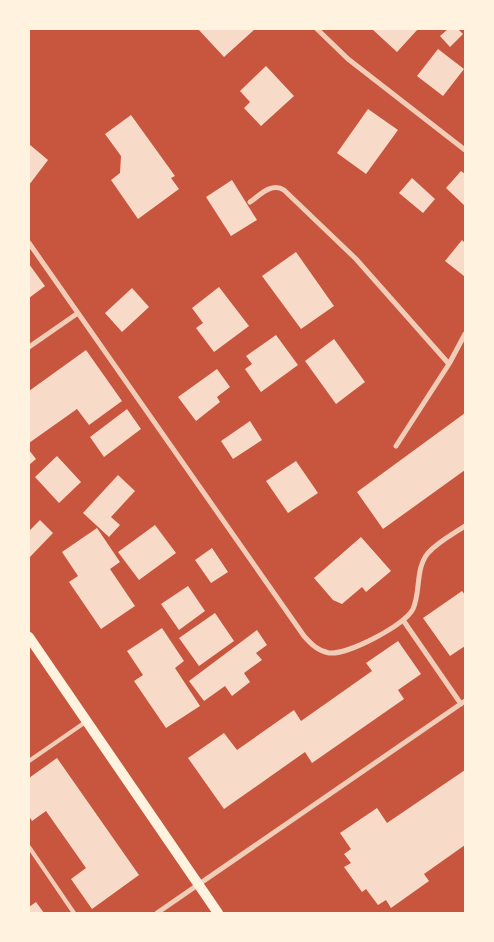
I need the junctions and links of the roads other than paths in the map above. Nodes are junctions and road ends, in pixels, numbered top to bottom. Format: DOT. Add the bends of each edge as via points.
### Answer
graph roads {
  1 [pos="317,29"];
  2 [pos="465,150"];
  3 [pos="250,202"];
  4 [pos="29,243"];
  5 [pos="78,313"];
  6 [pos="465,334"];
  7 [pos="29,347"];
  8 [pos="449,364"];
  9 [pos="396,446"];
  10 [pos="465,526"];
  11 [pos="403,620"];
  12 [pos="29,637"];
  13 [pos="463,702"];
  14 [pos="86,721"];
  15 [pos="29,761"];
  16 [pos="29,847"];
  17 [pos="198,885"];
  18 [pos="74,913"];
  19 [pos="157,913"];
  20 [pos="218,913"];
  1 -- 2 [label="street" via="348,59"];
  3 -- 8 [label="street" via="274,186 284,190 356,259"];
  4 -- 5 [label="street"];
  5 -- 7 [label="street"];
  5 -- 11 [label="street" via="311,644 329,652 340,652"];
  6 -- 8 [label="street"];
  8 -- 9 [label="street"];
  10 -- 11 [label="street" via="427,555 420,567 412,611"];
  11 -- 13 [label="street"];
  12 -- 14 [label="main road"];
  13 -- 17 [label="street"];
  14 -- 15 [label="lane"];
  14 -- 17 [label="main road"];
  16 -- 18 [label="lane"];
  17 -- 19 [label="street"];
  17 -- 20 [label="main road"];
}
